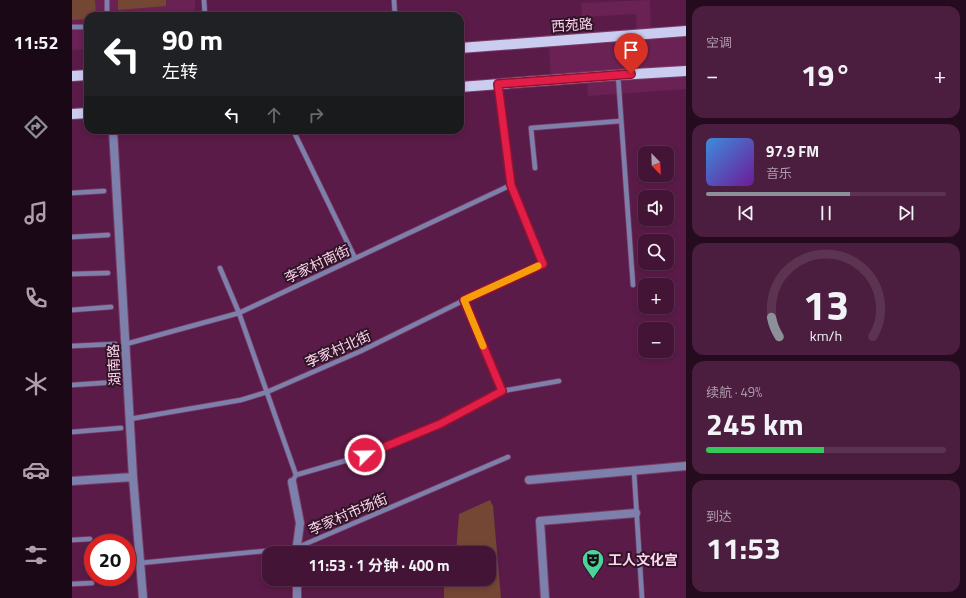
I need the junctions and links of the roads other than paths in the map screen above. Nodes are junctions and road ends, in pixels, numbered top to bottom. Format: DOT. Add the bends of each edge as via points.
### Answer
graph roads {
  1 [pos="107,0"];
  2 [pos="204,0"];
  3 [pos="394,0"];
  4 [pos="108,12"];
  5 [pos="205,12"];
  6 [pos="395,12"];
  7 [pos="72,27"];
  8 [pos="84,27"];
  9 [pos="686,31"];
  10 [pos="464,48"];
  11 [pos="686,71"];
  12 [pos="84,75"];
  13 [pos="618,75"];
  14 [pos="72,76"];
  15 [pos="498,84"];
  16 [pos="464,87"];
  17 [pos="84,113"];
  18 [pos="72,114"];
  19 [pos="621,121"];
  20 [pos="113,134"];
  21 [pos="295,134"];
  22 [pos="535,168"];
  23 [pos="511,185"];
  24 [pos="104,192"];
  25 [pos="72,193"];
  26 [pos="108,235"];
  27 [pos="72,237"];
  28 [pos="355,258"];
  29 [pos="220,268"];
  30 [pos="108,273"];
  31 [pos="72,274"];
  32 [pos="633,285"];
  33 [pos="464,300"];
  34 [pos="111,307"];
  35 [pos="72,310"];
  36 [pos="239,313"];
  37 [pos="115,344"];
  38 [pos="126,344"];
  39 [pos="72,346"];
  40 [pos="560,381"];
  41 [pos="116,382"];
  42 [pos="72,385"];
  43 [pos="502,391"];
  44 [pos="267,392"];
  45 [pos="130,419"];
  46 [pos="121,428"];
  47 [pos="72,432"];
  48 [pos="508,457"];
  49 [pos="686,466"];
  50 [pos="634,471"];
  51 [pos="133,477"];
  52 [pos="294,479"];
  53 [pos="529,480"];
  54 [pos="72,481"];
  55 [pos="636,513"];
  56 [pos="84,539"];
  57 [pos="72,540"];
  58 [pos="297,546"];
  59 [pos="307,546"];
  60 [pos="262,554"];
  61 [pos="140,563"];
  62 [pos="84,583"];
  63 [pos="72,584"];
  64 [pos="297,586"];
  65 [pos="143,598"];
  66 [pos="297,598"];
  67 [pos="545,598"];
  68 [pos="642,598"];
  1 -- 4 [label="lane"];
  2 -- 5 [label="lane"];
  3 -- 6 [label="lane"];
  7 -- 8 [label="lane"];
  9 -- 10 [label="main road, 西苑路"];
  11 -- 13 [label="main road"];
  12 -- 14 [label="main road"];
  13 -- 15 [label="main road"];
  13 -- 19 [label="lane"];
  15 -- 16 [label="main road"];
  15 -- 23 [label="lane"];
  17 -- 18 [label="main road"];
  19 -- 22 [label="lane" via="531,128"];
  19 -- 32 [label="lane"];
  20 -- 38 [label="street, 湖南路"];
  21 -- 28 [label="lane"];
  23 -- 28 [label="lane, 李家村南街"];
  23 -- 33 [label="lane, 李家村北街" via="543,264"];
  24 -- 25 [label="lane"];
  26 -- 27 [label="lane"];
  28 -- 36 [label="lane, 李家村南街"];
  29 -- 36 [label="lane"];
  30 -- 31 [label="lane"];
  33 -- 43 [label="lane"];
  33 -- 44 [label="lane, 李家村北街" via="361,351"];
  34 -- 35 [label="lane"];
  36 -- 38 [label="lane, 李家村南街"];
  36 -- 44 [label="lane"];
  37 -- 39 [label="lane"];
  38 -- 45 [label="street, 湖南路"];
  40 -- 43 [label="lane"];
  41 -- 42 [label="lane"];
  43 -- 52 [label="lane" via="440,424 365,455"];
  44 -- 45 [label="lane, 李家村北街" via="241,400"];
  44 -- 52 [label="lane"];
  45 -- 51 [label="street, 湖南路"];
  46 -- 47 [label="lane"];
  48 -- 59 [label="lane, 李家村市场街"];
  49 -- 50 [label="street"];
  50 -- 53 [label="street"];
  50 -- 55 [label="lane"];
  51 -- 54 [label="street"];
  51 -- 61 [label="street, 湖南路"];
  52 -- 58 [label="street" via="300,523"];
  55 -- 67 [label="street" via="540,521"];
  55 -- 68 [label="lane"];
  56 -- 57 [label="lane"];
  60 -- 61 [label="lane, 李家村市场街"];
  61 -- 65 [label="street, 湖南路"];
  62 -- 63 [label="lane"];
  64 -- 66 [label="street"];
}
